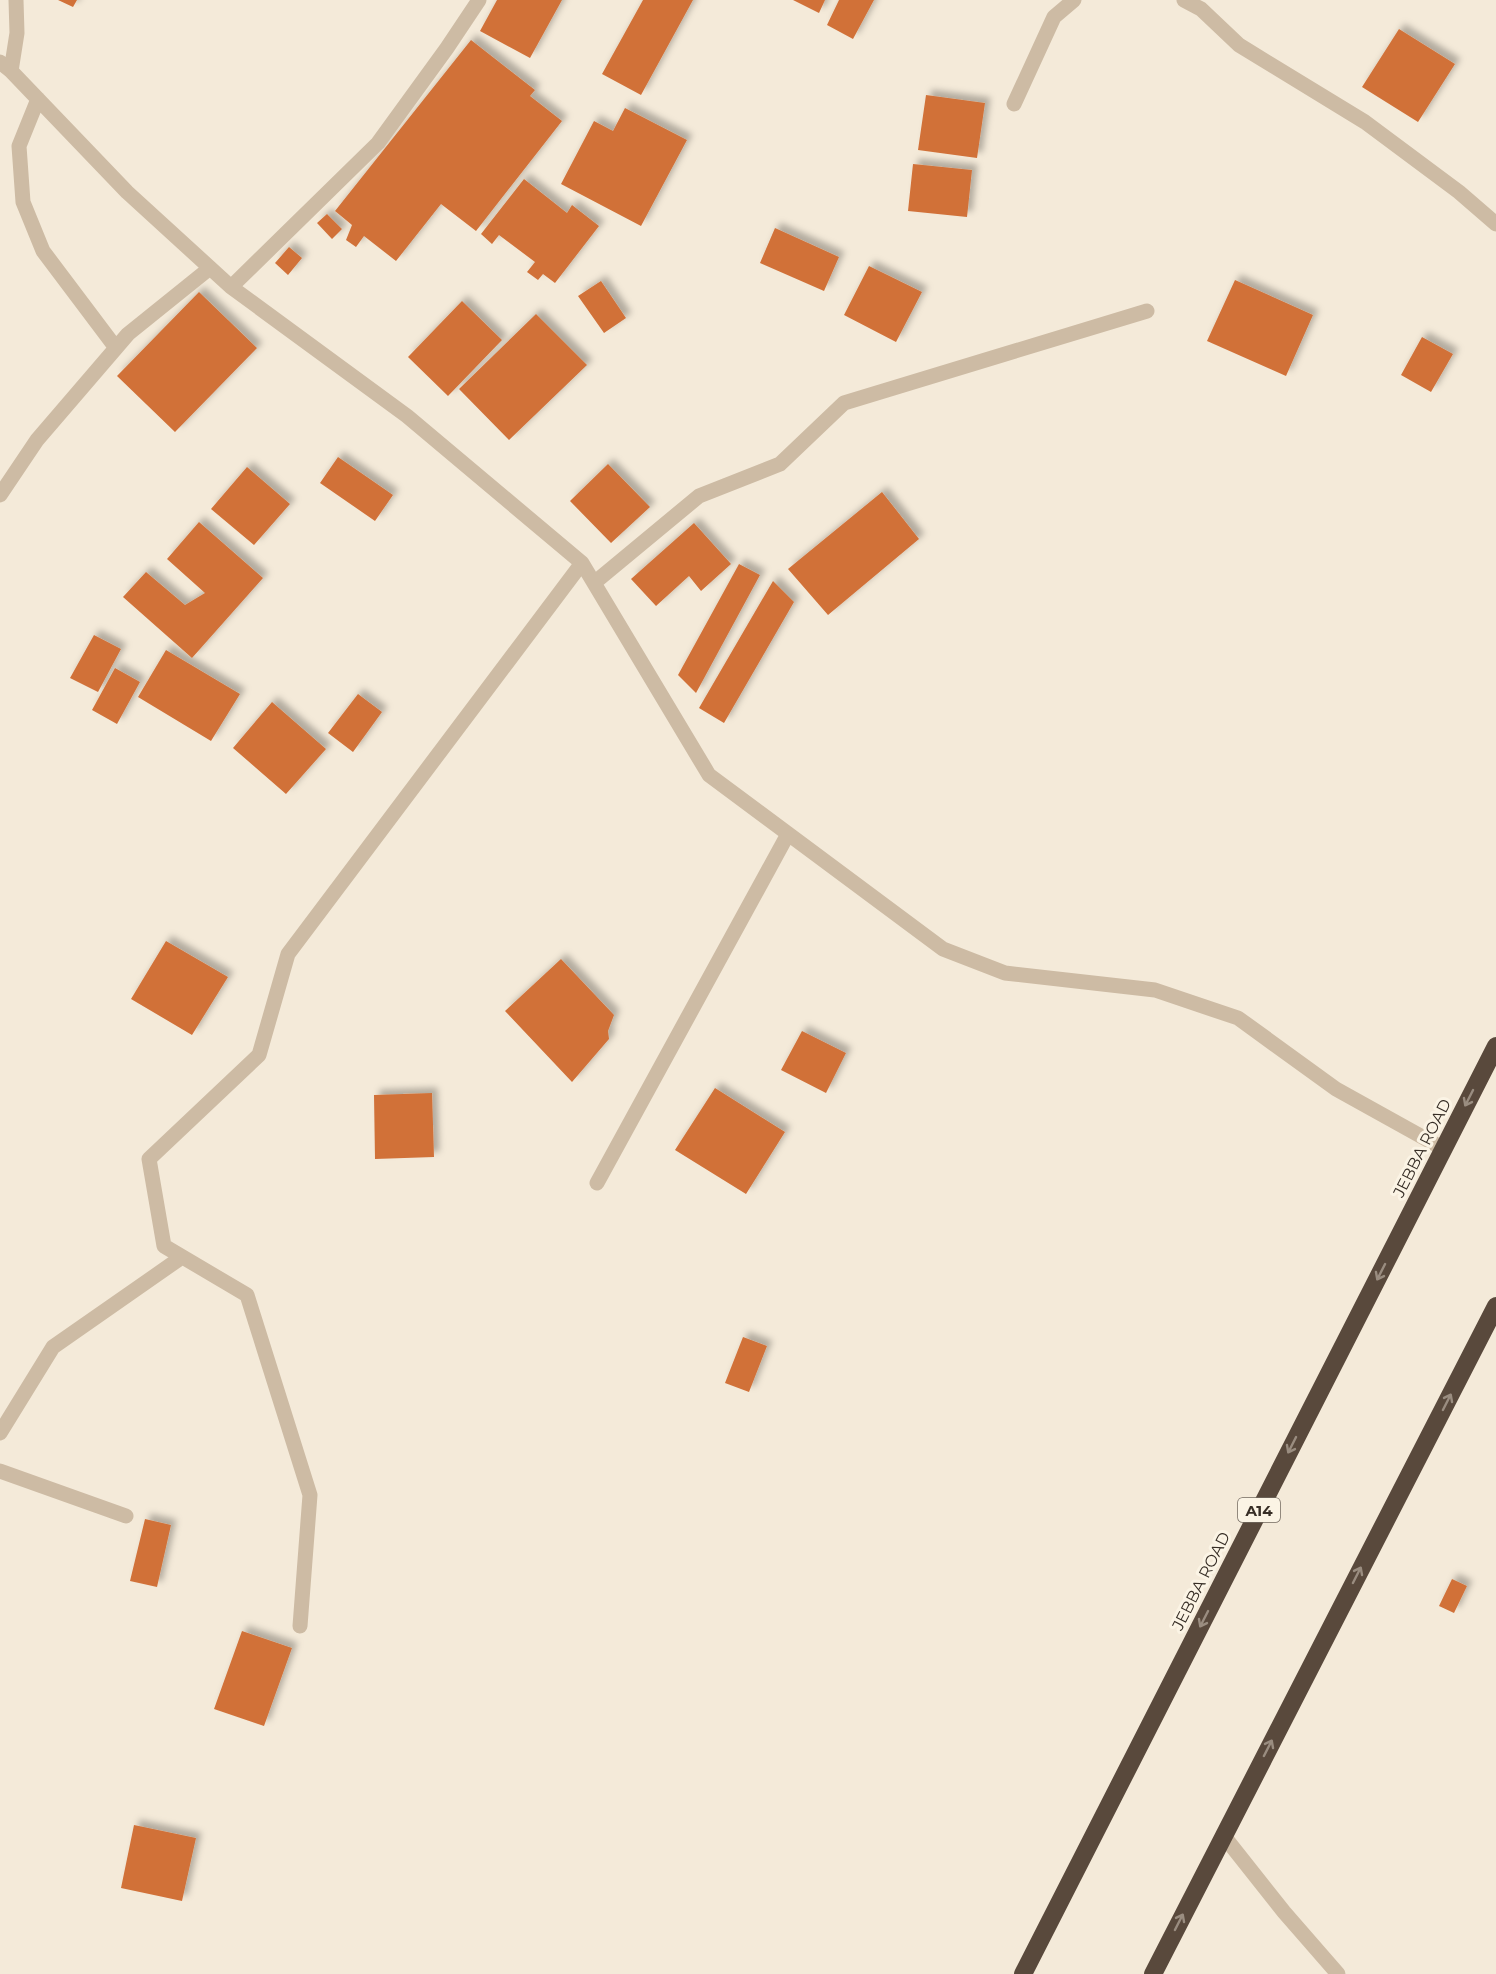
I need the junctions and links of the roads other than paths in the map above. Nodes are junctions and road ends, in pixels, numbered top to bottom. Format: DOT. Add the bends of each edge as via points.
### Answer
graph roads {
  1 [pos="16,0"];
  2 [pos="479,0"];
  3 [pos="1074,0"];
  4 [pos="1184,0"];
  5 [pos="5,66"];
  6 [pos="38,99"];
  7 [pos="1014,104"];
  8 [pos="1496,224"];
  9 [pos="210,268"];
  10 [pos="231,287"];
  11 [pos="1147,311"];
  12 [pos="116,348"];
  13 [pos="0,495"];
  14 [pos="582,563"];
  15 [pos="594,583"];
  16 [pos="788,834"];
  17 [pos="1496,1046"];
  18 [pos="1443,1149"];
  19 [pos="597,1183"];
  20 [pos="182,1257"];
  21 [pos="1496,1306"];
  22 [pos="0,1433"];
  23 [pos="0,1471"];
  24 [pos="126,1516"];
  25 [pos="300,1626"];
  26 [pos="1223,1835"];
  27 [pos="1023,1974"];
  28 [pos="1153,1974"];
  29 [pos="1338,1974"];
  1 -- 5 [label="street" via="16,33"];
  2 -- 10 [label="street" via="378,143"];
  3 -- 7 [label="street" via="1054,17"];
  4 -- 8 [label="street" via="1201,9 1239,45 1365,122"];
  5 -- 6 [label="street"];
  6 -- 9 [label="street" via="127,192"];
  6 -- 12 [label="street" via="19,147 23,202 43,251"];
  9 -- 10 [label="street"];
  9 -- 12 [label="street"];
  10 -- 14 [label="street" via="407,416"];
  11 -- 15 [label="street" via="844,403 780,464 699,496"];
  12 -- 13 [label="street" via="37,440"];
  14 -- 15 [label="street"];
  14 -- 20 [label="street" via="288,954 259,1055 149,1159 164,1246"];
  15 -- 16 [label="street" via="709,775"];
  16 -- 18 [label="street" via="943,949 1005,973 1155,990 1238,1018 1336,1089"];
  16 -- 19 [label="street"];
  17 -- 18 [label="highway, JEBBA ROAD / A14, one-way"];
  18 -- 27 [label="highway, JEBBA ROAD / A14, one-way"];
  20 -- 22 [label="street" via="53,1347"];
  20 -- 25 [label="street" via="247,1295 309,1496"];
  26 -- 21 [label="highway, one-way"];
  23 -- 24 [label="street"];
  28 -- 26 [label="highway, one-way"];
  26 -- 29 [label="street"];
}
